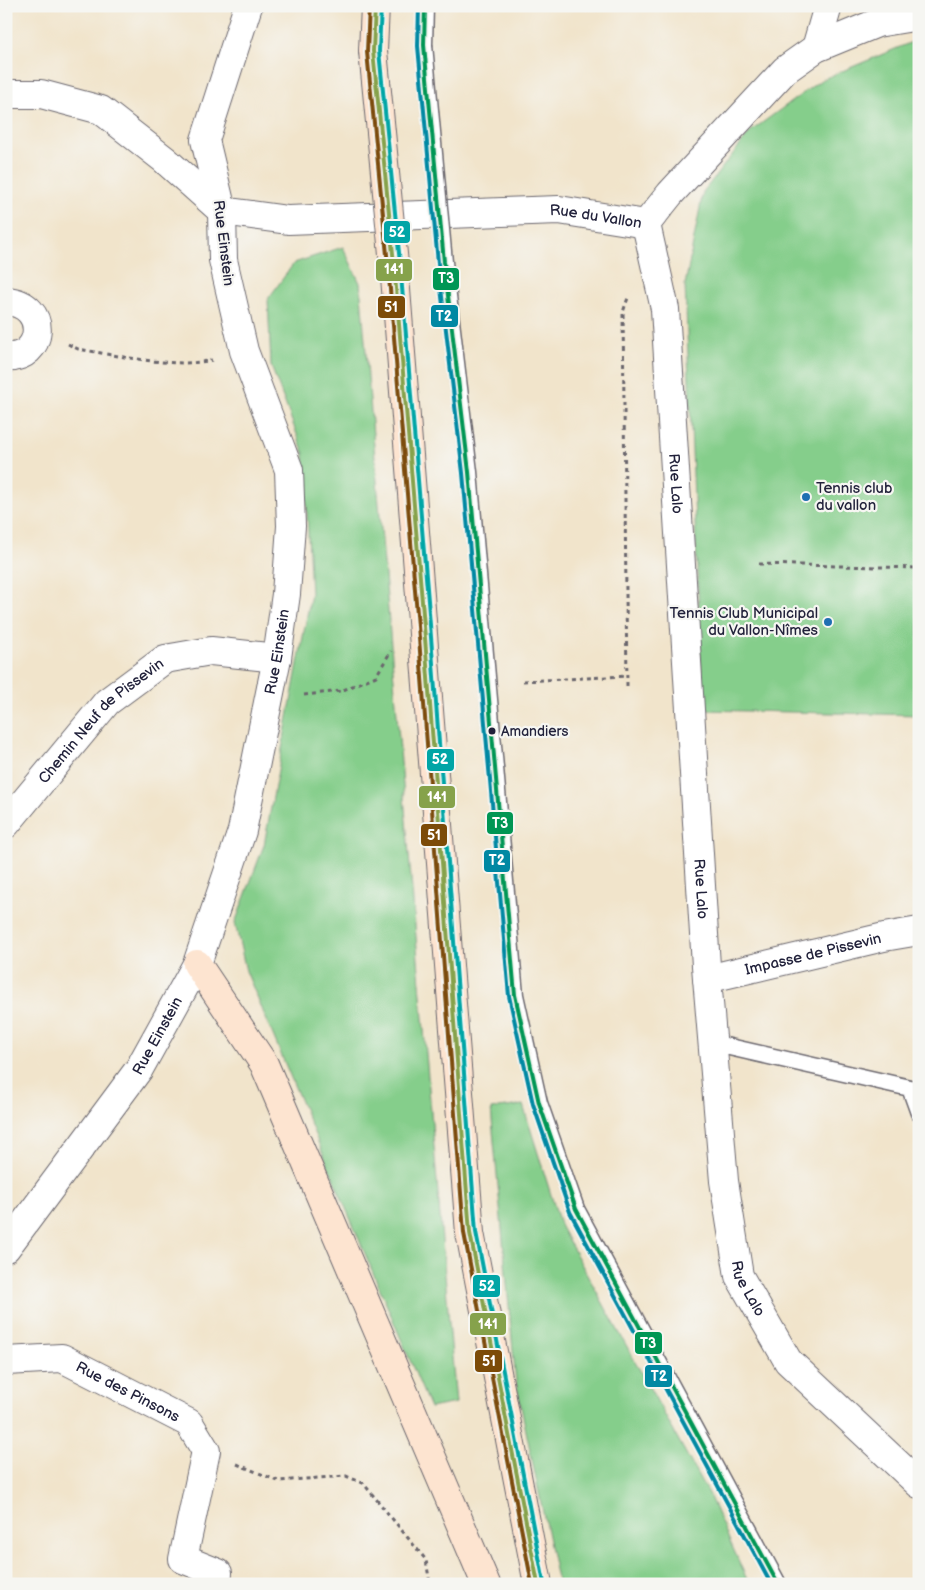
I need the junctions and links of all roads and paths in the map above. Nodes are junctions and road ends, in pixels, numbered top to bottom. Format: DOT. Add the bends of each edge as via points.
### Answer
graph roads {
  1 [pos="248,6"];
  2 [pos="375,6"];
  3 [pos="425,6"];
  4 [pos="828,6"];
  5 [pos="919,16"];
  6 [pos="816,48"];
  7 [pos="6,94"];
  8 [pos="222,210"];
  9 [pos="646,224"];
  10 [pos="629,297"];
  11 [pos="6,301"];
  12 [pos="38,331"];
  13 [pos="6,357"];
  14 [pos="215,359"];
  15 [pos="759,564"];
  16 [pos="919,568"];
  17 [pos="394,646"];
  18 [pos="276,658"];
  19 [pos="627,676"];
  20 [pos="523,681"];
  21 [pos="627,686"];
  22 [pos="297,696"];
  23 [pos="6,824"];
  24 [pos="919,931"];
  25 [pos="197,964"];
  26 [pos="707,979"];
  27 [pos="712,1043"];
  28 [pos="919,1113"];
  29 [pos="6,1248"];
  30 [pos="6,1361"];
  31 [pos="206,1452"];
  32 [pos="919,1484"];
  33 [pos="218,1573"];
  34 [pos="430,1584"];
  35 [pos="486,1584"];
  36 [pos="538,1584"];
  37 [pos="778,1584"];
  1 -- 8 [label="street, Rue Einstein" via="205,140"];
  2 -- 36 [label="main road, bridge" via="373,51 394,264 470,1233"];
  3 -- 37 [label="lane, bridge" via="424,45 444,262 469,472 515,996 538,1104 576,1209"];
  4 -- 6 [label="street"];
  5 -- 6 [label="street, Rue du Vallon" via="877,23"];
  6 -- 9 [label="street, Rue du Vallon" via="785,70"];
  7 -- 8 [label="street" via="41,94 102,110"];
  8 -- 9 [label="street, Rue du Vallon" via="288,220 559,210"];
  8 -- 18 [label="street, Rue Einstein" via="223,260 244,351 290,470 286,594"];
  9 -- 26 [label="street, Rue Lalo" via="665,309"];
  10 -- 19 [label="path" via="623,312"];
  11 -- 12 [label="street" via="18,302 29,308 36,319"];
  12 -- 13 [label="street" via="25,353"];
  12 -- 14 [label="path" via="78,349 142,359 201,362"];
  15 -- 16 [label="path"];
  17 -- 22 [label="path" via="376,676 341,691"];
  18 -- 23 [label="street, Chemin Neuf de Pissevin" via="211,651 165,659 108,702"];
  18 -- 25 [label="street, Rue Einstein" via="242,831"];
  19 -- 20 [label="path"];
  19 -- 21 [label="path"];
  24 -- 26 [label="street, Impasse de Pissevin"];
  25 -- 29 [label="street, Rue Einstein" via="139,1069"];
  25 -- 35 [label="main road" via="264,1064"];
  26 -- 27 [label="street, Rue Lalo"];
  27 -- 28 [label="lane" via="910,1088"];
  27 -- 32 [label="street, Rue Lalo" via="724,1181 739,1276 788,1361"];
  30 -- 31 [label="street, Rue des Pinsons" via="62,1358 190,1423"];
  31 -- 33 [label="street" via="183,1559"];
  31 -- 34 [label="path" via="278,1481 346,1476 363,1483 426,1560"];
}
